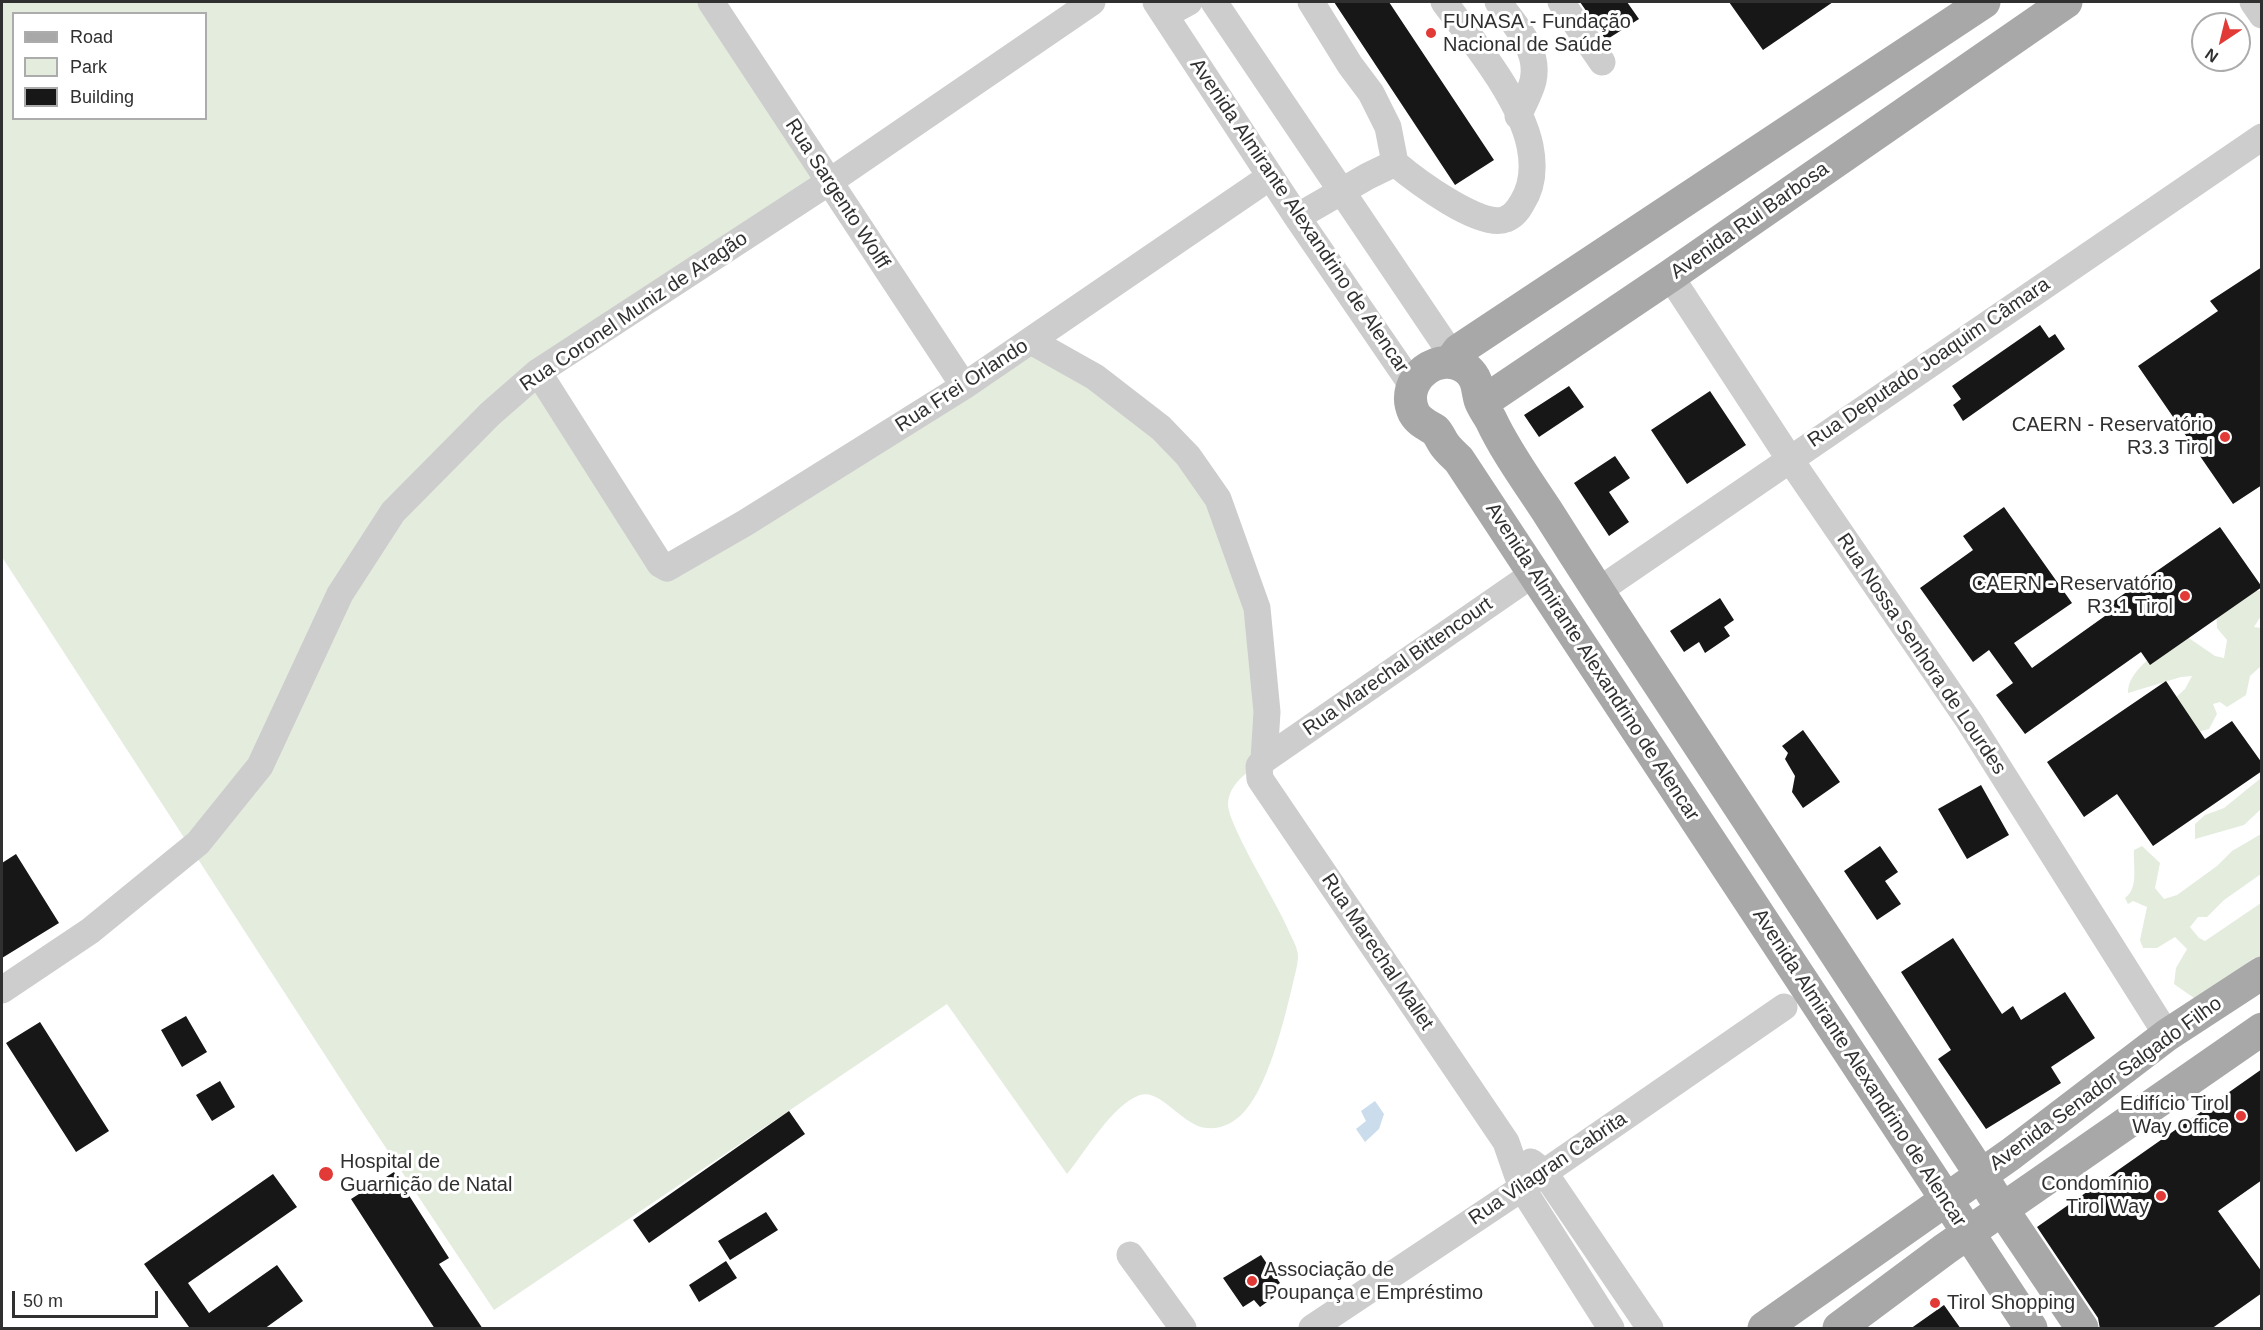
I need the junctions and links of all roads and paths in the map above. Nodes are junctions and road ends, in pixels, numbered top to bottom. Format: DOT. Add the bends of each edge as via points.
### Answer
graph roads {
  1 [pos="711,2"];
  2 [pos="1092,2"];
  3 [pos="1189,2"];
  4 [pos="1214,2"];
  5 [pos="1311,2"];
  6 [pos="1444,2"];
  7 [pos="1498,2"];
  8 [pos="1561,2"];
  9 [pos="1984,2"];
  10 [pos="2066,2"];
  11 [pos="2253,2"];
  12 [pos="1161,8"];
  13 [pos="2262,15"];
  14 [pos="1602,62"];
  15 [pos="1518,116"];
  16 [pos="2262,137"];
  17 [pos="1395,163"];
  18 [pos="830,182"];
  19 [pos="1258,185"];
  20 [pos="1341,192"];
  21 [pos="1297,217"];
  22 [pos="1670,276"];
  23 [pos="1031,341"];
  24 [pos="1450,362"];
  25 [pos="538,372"];
  26 [pos="1513,382"];
  27 [pos="1412,385"];
  28 [pos="964,386"];
  29 [pos="1480,401"];
  30 [pos="1437,432"];
  31 [pos="1501,439"];
  32 [pos="1789,458"];
  33 [pos="1459,460"];
  34 [pos="1533,574"];
  35 [pos="1598,591"];
  36 [pos="1264,760"];
  37 [pos="2262,973"];
  38 [pos="2,990"];
  39 [pos="1784,1007"];
  40 [pos="2262,1029"];
  41 [pos="2167,1035"];
  42 [pos="1506,1143"];
  43 [pos="1544,1172"];
  44 [pos="1982,1175"];
  45 [pos="1522,1188"];
  46 [pos="1946,1201"];
  47 [pos="2001,1209"];
  48 [pos="1967,1233"];
  49 [pos="1130,1255"];
  50 [pos="1183,1329"];
  51 [pos="1312,1329"];
  52 [pos="1611,1329"];
  53 [pos="1650,1329"];
  54 [pos="1764,1329"];
  55 [pos="1839,1329"];
  56 [pos="2031,1329"];
  57 [pos="2082,1329"];
  1 -- 18 [label="street, Rua Sargento Wolff"];
  2 -- 18 [label="street, Rua Coronel Muniz de Aragão"];
  3 -- 12 [label="street"];
  4 -- 20 [label="street"];
  5 -- 17 [label="street" via="1371,93 1388,127"];
  6 -- 15 [label="street" via="1503,85"];
  7 -- 15 [label="street" via="1534,56 1532,83"];
  8 -- 14 [label="street"];
  9 -- 24 [label="main road" via="1459,350"];
  10 -- 22 [label="main road, Avenida Rui Barbosa"];
  11 -- 13 [label="street"];
  12 -- 21 [label="street, Avenida Almirante Alexandrino de Alencar"];
  15 -- 17 [label="street" via="1529,145 1533,172 1526,197 1516,213 1504,220 1472,214 1432,192"];
  16 -- 32 [label="street, Rua Deputado Joaquim Câmara"];
  17 -- 20 [label="street"];
  18 -- 25 [label="street, Rua Coronel Muniz de Aragão"];
  18 -- 28 [label="street, Rua Sargento Wolff"];
  19 -- 23 [label="street, Rua Frei Orlando"];
  20 -- 21 [label="street"];
  20 -- 24 [label="street" via="1446,346"];
  21 -- 27 [label="street, Avenida Almirante Alexandrino de Alencar"];
  22 -- 26 [label="main road, Avenida Rui Barbosa"];
  22 -- 32 [label="street, Rua Nossa Senhora de Lourdes"];
  23 -- 28 [label="street, Rua Frei Orlando"];
  23 -- 36 [label="street, Rua Marechal Mallet" via="1095,377 1161,428 1188,456 1218,500 1257,608 1267,712"];
  24 -- 27 [label="main road" via="1427,367"];
  24 -- 29 [label="main road" via="1469,371 1476,380"];
  25 -- 28 [label="street, Rua Frei Orlando" via="663,567 672,566"];
  25 -- 38 [label="street, Rua Coronel Muniz de Aragão" via="490,414 393,512 340,594 260,766 198,843 90,931"];
  26 -- 29 [label="main road, Avenida Rui Barbosa"];
  26 -- 31 [label="main road" via="1500,404"];
  27 -- 30 [label="main road, Avenida Almirante Alexandrino de Alencar" via="1410,400 1414,414"];
  29 -- 30 [label="main road" via="1478,411 1466,426 1457,431"];
  29 -- 31 [label="main road"];
  30 -- 33 [label="main road, Avenida Almirante Alexandrino de Alencar"];
  31 -- 33 [label="main road" via="1487,428 1471,431 1460,444"];
  31 -- 35 [label="main road"];
  32 -- 35 [label="street, Rua Deputado Joaquim Câmara"];
  32 -- 41 [label="street, Rua Nossa Senhora de Lourdes" via="1969,722"];
  33 -- 34 [label="main road, Avenida Almirante Alexandrino de Alencar"];
  34 -- 36 [label="street, Rua Marechal Bittencourt"];
  34 -- 46 [label="main road, Avenida Almirante Alexandrino de Alencar"];
  35 -- 44 [label="main road"];
  36 -- 42 [label="street, Rua Marechal Mallet" via="1259,766 1260,779"];
  37 -- 41 [label="main road, Avenida Senador Salgado Filho"];
  39 -- 43 [label="street, Rua Vilagran Cabrita"];
  40 -- 47 [label="main road, Avenida Senador Salgado Filho"];
  41 -- 44 [label="main road, Avenida Senador Salgado Filho"];
  42 -- 43 [label="street, Rua Marechal Mallet"];
  42 -- 45 [label="street, Rua Marechal Mallet"];
  43 -- 45 [label="street, Rua Vilagran Cabrita"];
  43 -- 53 [label="street, Rua Marechal Mallet"];
  44 -- 46 [label="main road, Avenida Senador Salgado Filho"];
  44 -- 47 [label="main road"];
  45 -- 51 [label="street, Rua Vilagran Cabrita"];
  45 -- 52 [label="street, Rua Marechal Mallet"];
  46 -- 48 [label="main road, Avenida Almirante Alexandrino de Alencar"];
  46 -- 54 [label="main road, Avenida Senador Salgado Filho"];
  47 -- 48 [label="main road, Avenida Senador Salgado Filho"];
  47 -- 57 [label="main road"];
  48 -- 55 [label="main road, Avenida Senador Salgado Filho"];
  48 -- 56 [label="main road, Avenida Almirante Alexandrino de Alencar"];
  49 -- 50 [label="street"];
}
